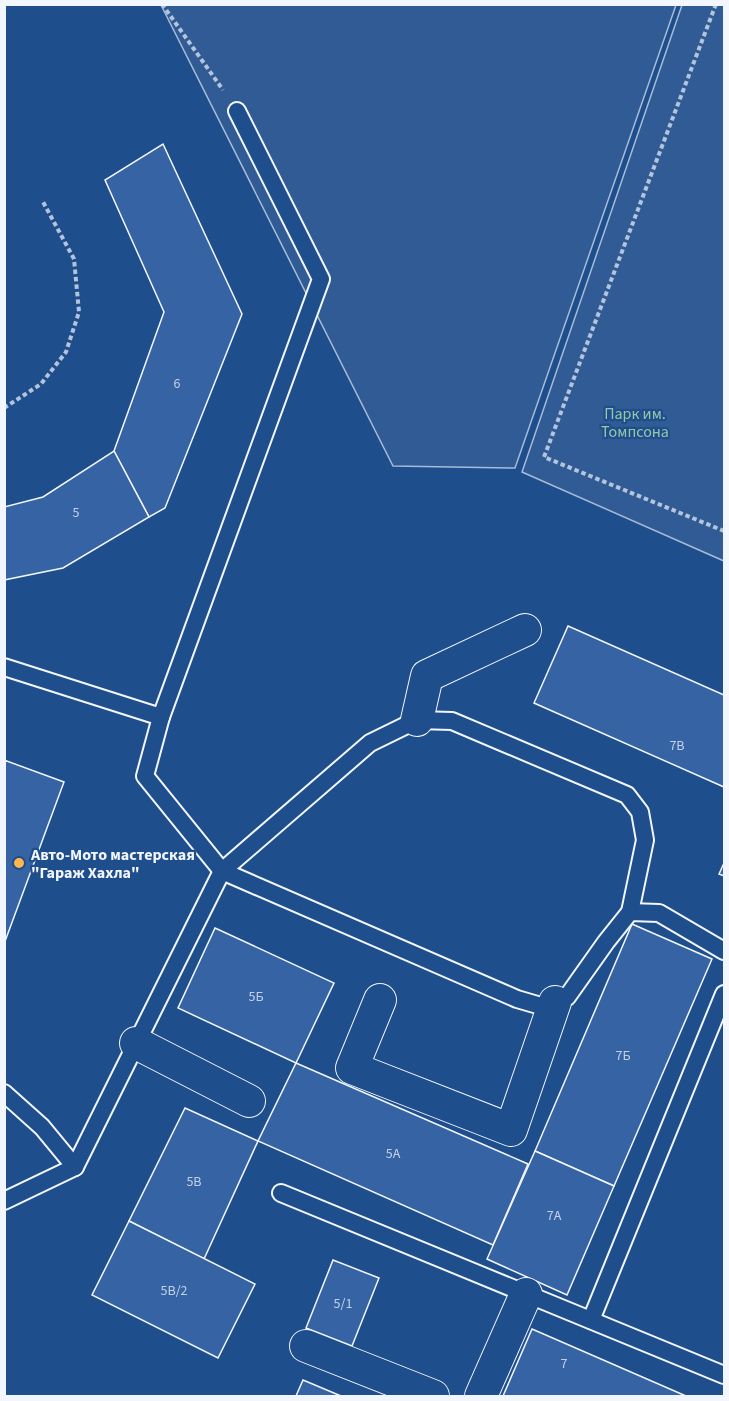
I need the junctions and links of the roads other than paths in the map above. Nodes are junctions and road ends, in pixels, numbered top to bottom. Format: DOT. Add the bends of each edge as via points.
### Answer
graph roads {
  1 [pos="237,111"];
  2 [pos="525,630"];
  3 [pos="4,667"];
  4 [pos="161,717"];
  5 [pos="417,720"];
  6 [pos="222,871"];
  7 [pos="630,912"];
  8 [pos="724,951"];
  9 [pos="724,994"];
  10 [pos="380,999"];
  11 [pos="555,1002"];
  12 [pos="136,1043"];
  13 [pos="4,1093"];
  14 [pos="249,1101"];
  15 [pos="75,1167"];
  16 [pos="281,1192"];
  17 [pos="4,1201"];
  18 [pos="526,1294"];
  19 [pos="591,1320"];
  20 [pos="306,1346"];
  21 [pos="724,1375"];
  22 [pos="432,1396"];
  23 [pos="481,1396"];
  1 -- 4 [label="lane" via="321,279"];
  2 -- 5 [label="street" via="428,676"];
  3 -- 4 [label="lane"];
  4 -- 6 [label="lane" via="145,776"];
  5 -- 6 [label="lane" via="370,743"];
  5 -- 7 [label="lane" via="452,721 627,795 640,812 645,840"];
  6 -- 11 [label="lane" via="517,999 541,1006"];
  6 -- 12 [label="lane"];
  7 -- 8 [label="lane" via="659,913"];
  7 -- 11 [label="lane" via="567,997"];
  9 -- 19 [label="lane"];
  10 -- 11 [label="street" via="352,1068 511,1130"];
  12 -- 14 [label="street"];
  12 -- 15 [label="lane"];
  13 -- 15 [label="lane" via="42,1127"];
  15 -- 17 [label="lane"];
  16 -- 18 [label="lane"];
  18 -- 19 [label="lane"];
  18 -- 23 [label="street"];
  19 -- 21 [label="lane"];
  20 -- 22 [label="street"];
}
